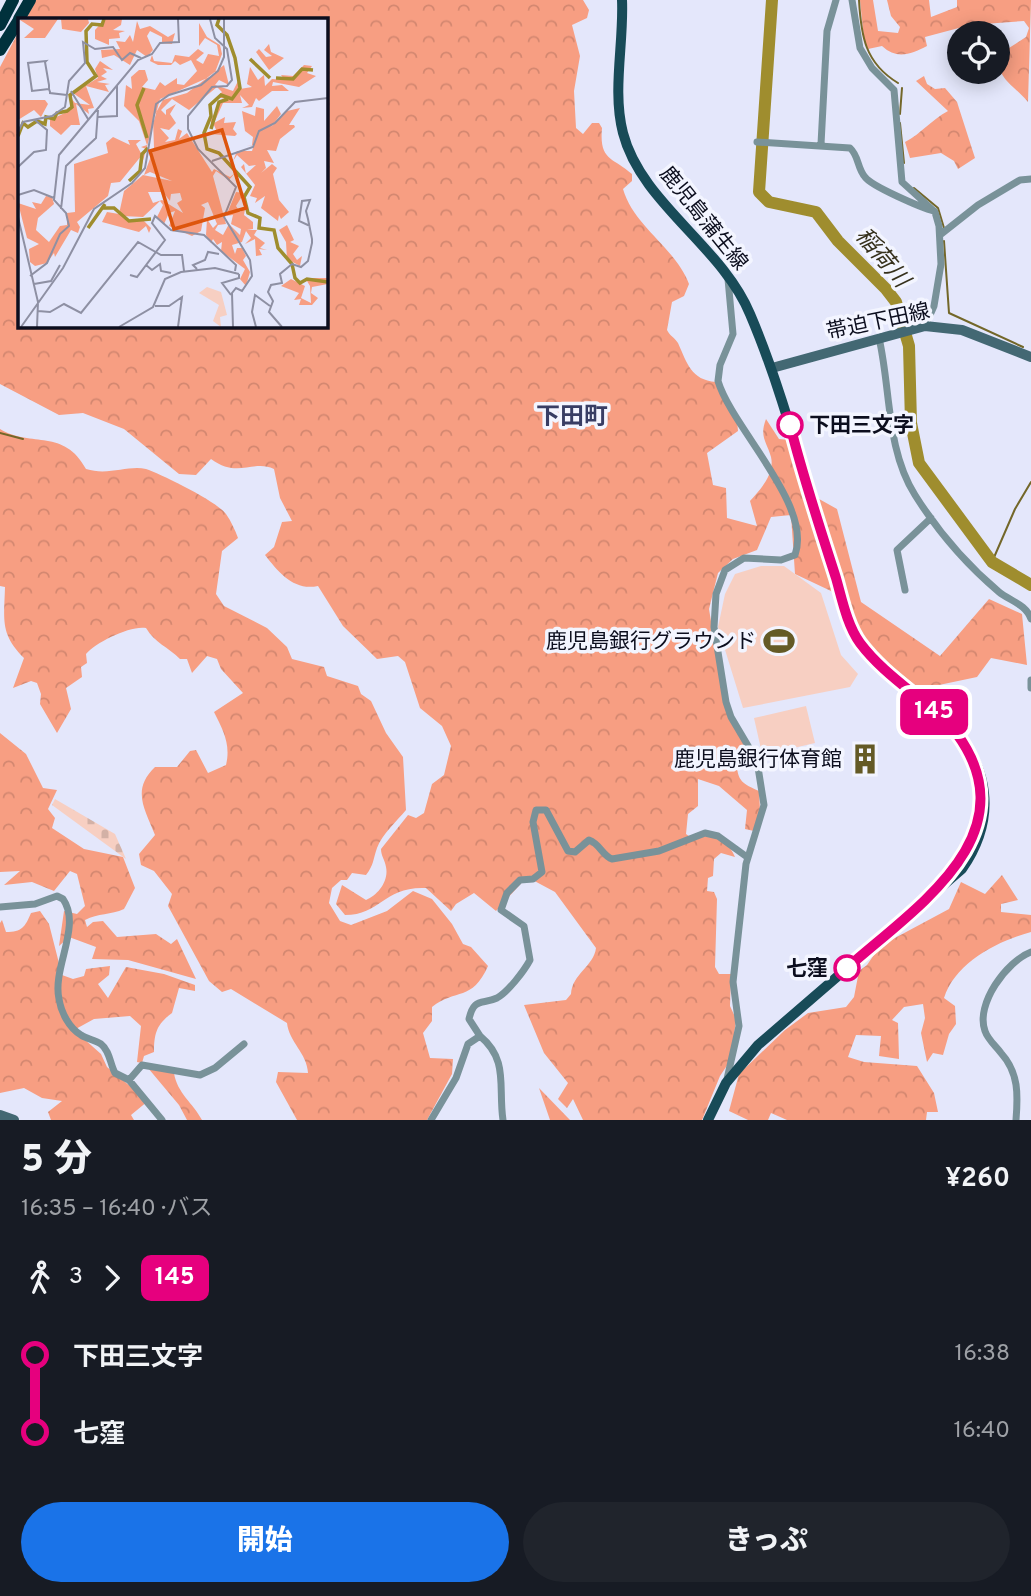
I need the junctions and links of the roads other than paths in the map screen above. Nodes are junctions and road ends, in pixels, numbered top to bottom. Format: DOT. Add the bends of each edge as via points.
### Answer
graph roads {
  1 [pos="13,0"];
  2 [pos="30,0"];
  3 [pos="622,0"];
  4 [pos="836,0"];
  5 [pos="852,0"];
  6 [pos="20,18"];
  7 [pos="18,21"];
  8 [pos="0,25"];
  9 [pos="0,50"];
  10 [pos="757,142"];
  11 [pos="821,144"];
  12 [pos="1031,179"];
  13 [pos="935,212"];
  14 [pos="940,235"];
  15 [pos="727,273"];
  16 [pos="925,326"];
  17 [pos="879,338"];
  18 [pos="1031,357"];
  19 [pos="772,368"];
  20 [pos="931,518"];
  21 [pos="905,590"];
  22 [pos="1031,619"];
  23 [pos="1031,680"];
  24 [pos="1031,688"];
  25 [pos="747,857"];
  26 [pos="0,907"];
  27 [pos="1031,952"];
  28 [pos="480,1036"];
  29 [pos="244,1044"];
  30 [pos="129,1080"];
  31 [pos="726,1083"];
  32 [pos="0,1115"];
  33 [pos="14,1120"];
  34 [pos="162,1120"];
  35 [pos="430,1120"];
  36 [pos="503,1120"];
  37 [pos="708,1120"];
  38 [pos="1016,1120"];
  1 -- 8 [label="highway"];
  2 -- 6 [label="highway"];
  3 -- 15 [label="main road, 鹿児島蒲生線" via="620,114 626,144 650,184"];
  4 -- 11 [label="street" via="827,31"];
  5 -- 13 [label="street" via="860,48 894,90 902,182"];
  7 -- 9 [label="highway"];
  10 -- 11 [label="street"];
  11 -- 13 [label="street" via="852,150 870,184"];
  12 -- 14 [label="street" via="1020,180 978,205"];
  13 -- 14 [label="street"];
  14 -- 16 [label="street" via="941,264 934,306"];
  15 -- 19 [label="main road, 鹿児島蒲生線" via="749,310"];
  15 -- 25 [label="street" via="733,334 718,381 788,502 797,544 795,555 788,559 752,556 732,564 720,576 716,594 714,627 726,702 757,761 764,795"];
  16 -- 17 [label="main road, 帯迫下田線"];
  16 -- 18 [label="main road, 帯迫下田線" via="962,330"];
  17 -- 19 [label="main road, 帯迫下田線"];
  17 -- 20 [label="street" via="897,453"];
  19 -- 31 [label="main road, 鹿児島蒲生線" via="854,633 880,666 963,741 980,773 985,814 962,869 758,1045"];
  20 -- 21 [label="street" via="897,550"];
  20 -- 22 [label="street" via="973,569"];
  23 -- 24 [label="street"];
  25 -- 28 [label="street" via="718,836 705,833 659,851 612,859 589,840 575,852 568,850 546,810 536,810 533,822 542,872 533,879 520,880 507,893 500,910 524,926 530,960 498,997 480,1001 473,1008 469,1019"];
  25 -- 31 [label="street" via="733,982 739,1026"];
  26 -- 30 [label="street" via="35,904 57,896 63,899 70,917 58,998 65,1017 81,1035 101,1044 116,1073"];
  27 -- 38 [label="street" via="1006,969 982,1019 985,1034 1014,1073"];
  28 -- 35 [label="street" via="468,1044 456,1078"];
  28 -- 36 [label="street" via="500,1060"];
  29 -- 30 [label="street" via="200,1075 142,1065"];
  30 -- 34 [label="street"];
  31 -- 37 [label="main road, 鹿児島蒲生線"];
  32 -- 33 [label="main road"];
}
